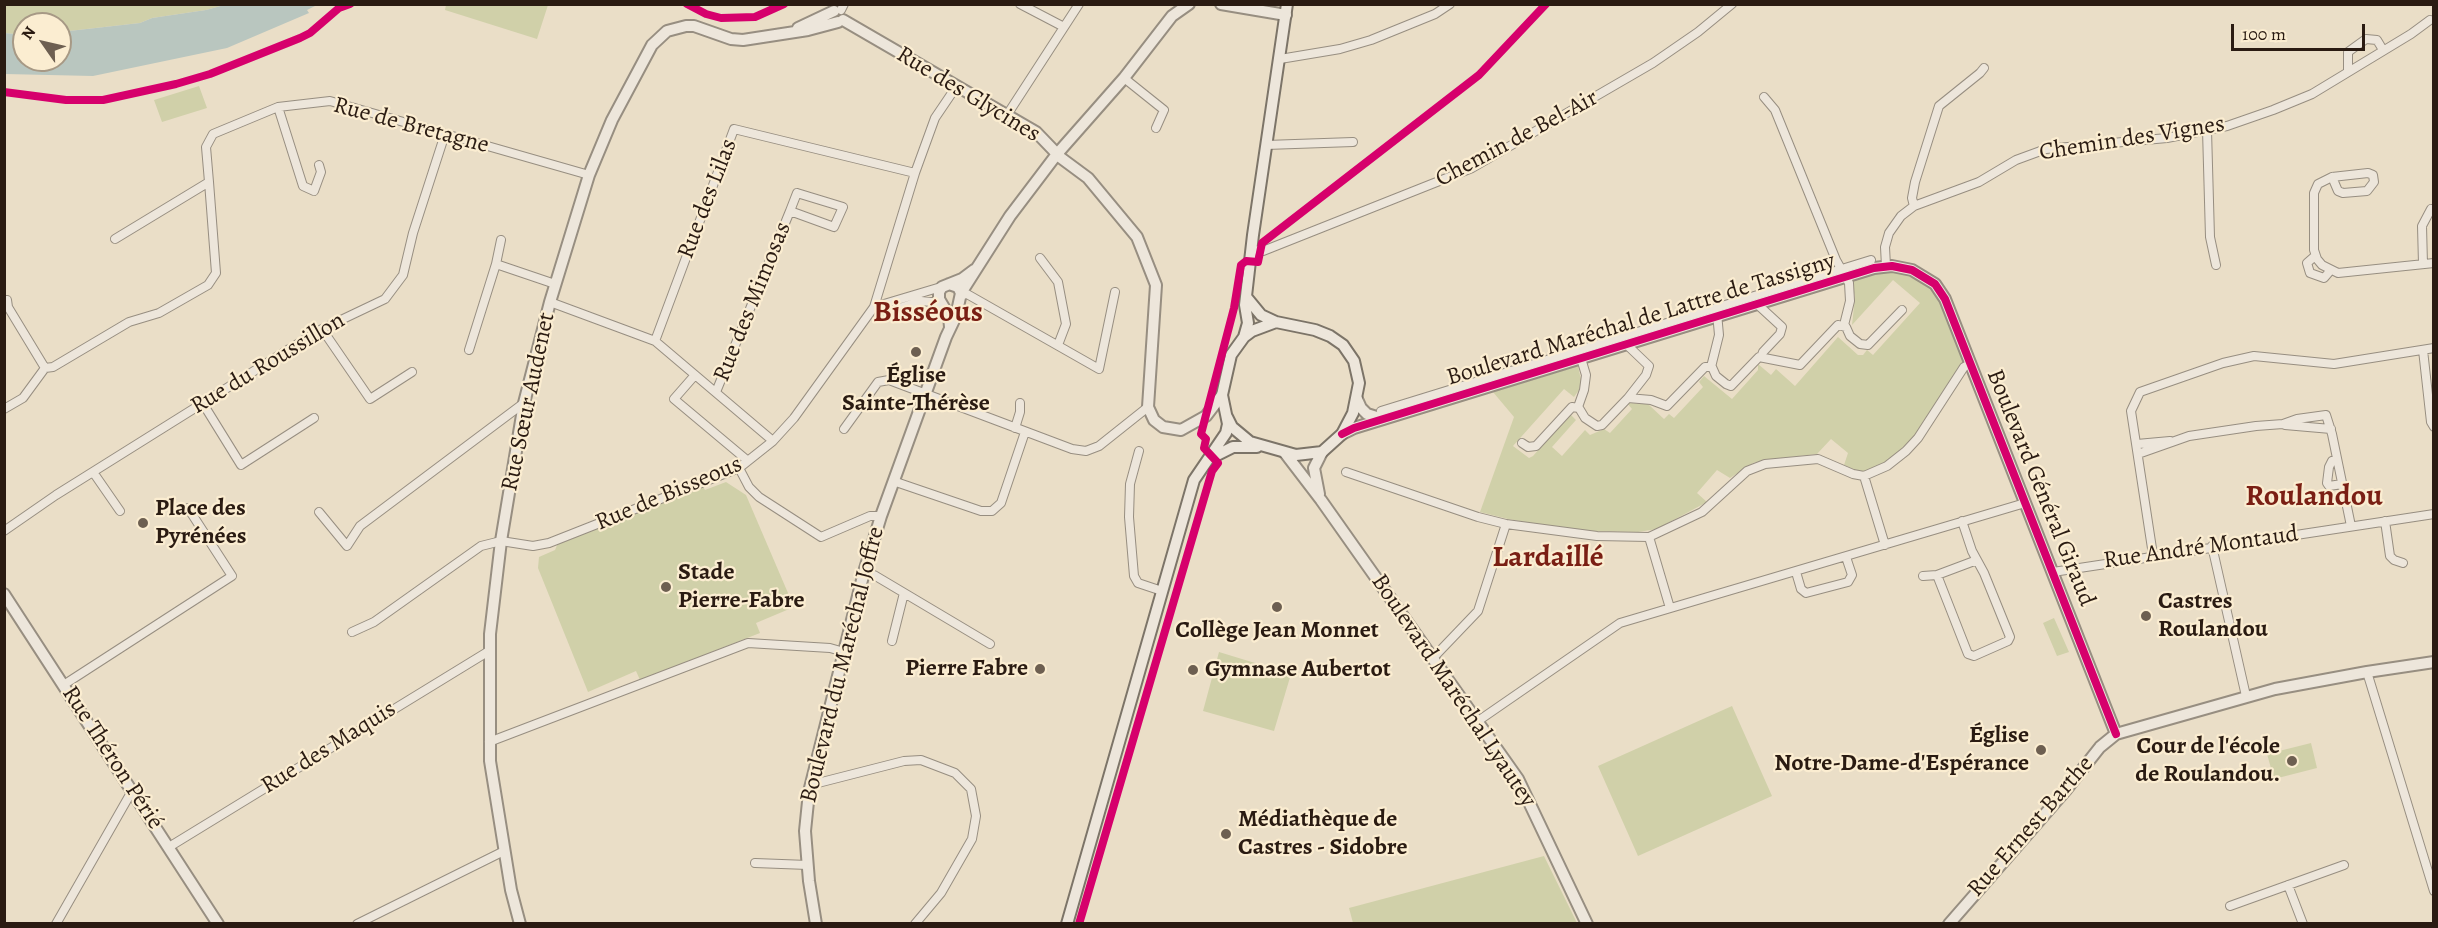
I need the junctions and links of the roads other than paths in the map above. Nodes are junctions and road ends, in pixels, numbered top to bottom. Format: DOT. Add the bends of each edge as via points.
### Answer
graph roads {
  1 [pos="1020,4"];
  2 [pos="1079,4"];
  3 [pos="1189,4"];
  4 [pos="1221,4"];
  5 [pos="1450,4"];
  6 [pos="1732,4"];
  7 [pos="1287,10"];
  8 [pos="840,13"];
  9 [pos="2430,20"];
  10 [pos="1064,27"];
  11 [pos="2382,50"];
  12 [pos="1280,59"];
  13 [pos="1984,68"];
  14 [pos="2348,72"];
  15 [pos="1124,78"];
  16 [pos="957,87"];
  17 [pos="1764,97"];
  18 [pos="278,107"];
  19 [pos="1007,115"];
  20 [pos="1156,128"];
  21 [pos="2207,130"];
  22 [pos="445,134"];
  23 [pos="1353,142"];
  24 [pos="1266,145"];
  25 [pos="1057,154"];
  26 [pos="319,165"];
  27 [pos="915,173"];
  28 [pos="589,175"];
  29 [pos="2332,177"];
  30 [pos="209,182"];
  31 [pos="1914,206"];
  32 [pos="2431,209"];
  33 [pos="790,211"];
  34 [pos="115,239"];
  35 [pos="501,240"];
  36 [pos="1252,250"];
  37 [pos="2315,256"];
  38 [pos="1040,258"];
  39 [pos="1871,260"];
  40 [pos="2433,263"];
  41 [pos="495,264"];
  42 [pos="2423,264"];
  43 [pos="1886,266"];
  44 [pos="2216,266"];
  45 [pos="974,270"];
  46 [pos="1912,270"];
  47 [pos="2330,271"];
  48 [pos="1843,273"];
  49 [pos="555,284"];
  50 [pos="946,285"];
  51 [pos="1115,292"];
  52 [pos="961,296"];
  53 [pos="1247,298"];
  54 [pos="7,300"];
  55 [pos="550,302"];
  56 [pos="942,304"];
  57 [pos="1757,304"];
  58 [pos="874,307"];
  59 [pos="1902,310"];
  60 [pos="1717,312"];
  61 [pos="1276,322"];
  62 [pos="1844,325"];
  63 [pos="950,327"];
  64 [pos="322,329"];
  65 [pos="1244,337"];
  66 [pos="655,341"];
  67 [pos="1058,345"];
  68 [pos="1627,345"];
  69 [pos="2433,348"];
  70 [pos="469,350"];
  71 [pos="2423,350"];
  72 [pos="1580,354"];
  73 [pos="1761,357"];
  74 [pos="1970,364"];
  75 [pos="1711,367"];
  76 [pos="45,368"];
  77 [pos="412,372"];
  78 [pos="695,375"];
  79 [pos="716,392"];
  80 [pos="925,394"];
  81 [pos="1222,395"];
  82 [pos="1628,398"];
  83 [pos="1357,399"];
  84 [pos="202,402"];
  85 [pos="524,403"];
  86 [pos="1020,403"];
  87 [pos="1148,407"];
  88 [pos="1578,408"];
  89 [pos="4,409"];
  90 [pos="1382,415"];
  91 [pos="1206,416"];
  92 [pos="1227,417"];
  93 [pos="314,418"];
  94 [pos="2283,424"];
  95 [pos="2433,427"];
  96 [pos="1015,428"];
  97 [pos="844,429"];
  98 [pos="2331,429"];
  99 [pos="1025,432"];
  100 [pos="1342,434"];
  101 [pos="773,441"];
  102 [pos="2172,441"];
  103 [pos="1522,443"];
  104 [pos="2137,444"];
  105 [pos="1263,446"];
  106 [pos="1139,451"];
  107 [pos="1322,452"];
  108 [pos="1285,453"];
  109 [pos="2138,454"];
  110 [pos="2337,459"];
  111 [pos="748,462"];
  112 [pos="739,468"];
  113 [pos="1201,468"];
  114 [pos="93,472"];
  115 [pos="1346,472"];
  116 [pos="1864,476"];
  117 [pos="893,481"];
  118 [pos="2342,484"];
  119 [pos="1321,500"];
  120 [pos="2025,503"];
  121 [pos="188,508"];
  122 [pos="120,511"];
  123 [pos="319,512"];
  124 [pos="2433,514"];
  125 [pos="881,516"];
  126 [pos="1962,521"];
  127 [pos="2385,521"];
  128 [pos="1506,524"];
  129 [pos="2351,526"];
  130 [pos="4,531"];
  131 [pos="1649,537"];
  132 [pos="501,541"];
  133 [pos="1885,545"];
  134 [pos="2212,546"];
  135 [pos="2153,555"];
  136 [pos="1846,557"];
  137 [pos="1977,560"];
  138 [pos="2403,563"];
  139 [pos="864,572"];
  140 [pos="1796,572"];
  141 [pos="2053,572"];
  142 [pos="1937,575"];
  143 [pos="1923,576"];
  144 [pos="1162,591"];
  145 [pos="904,593"];
  146 [pos="4,594"];
  147 [pos="1670,608"];
  148 [pos="352,632"];
  149 [pos="892,641"];
  150 [pos="990,644"];
  151 [pos="489,651"];
  152 [pos="844,652"];
  153 [pos="1433,658"];
  154 [pos="2433,662"];
  155 [pos="2367,672"];
  156 [pos="65,684"];
  157 [pos="2246,696"];
  158 [pos="1478,721"];
  159 [pos="2116,734"];
  160 [pos="489,742"];
  161 [pos="812,782"];
  162 [pos="132,791"];
  163 [pos="169,847"];
  164 [pos="504,851"];
  165 [pos="755,863"];
  166 [pos="808,865"];
  167 [pos="2344,865"];
  168 [pos="2288,885"];
  169 [pos="2433,891"];
  170 [pos="2230,906"];
  171 [pos="56,924"];
  172 [pos="218,924"];
  173 [pos="357,924"];
  174 [pos="520,924"];
  175 [pos="816,924"];
  176 [pos="915,924"];
  177 [pos="1067,924"];
  178 [pos="1587,924"];
  179 [pos="1949,924"];
  180 [pos="2303,924"];
  1 -- 10 [label="street"];
  2 -- 10 [label="street"];
  3 -- 15 [label="street, Boulevard du Maréchal Joffre" via="1172,16"];
  4 -- 7 [label="street"];
  5 -- 12 [label="street" via="1371,40"];
  6 -- 36 [label="street, Chemin de Bel-Air" via="1653,63 1472,168 1263,251"];
  7 -- 12 [label="street"];
  8 -- 16 [label="street, Rue des Glycines"];
  8 -- 28 [label="street, Rue Sœur Audenet" via="792,31 743,40 694,26 667,32 652,45 612,120"];
  9 -- 11 [label="street, Chemin des Vignes"];
  10 -- 19 [label="street"];
  11 -- 14 [label="street, Chemin des Vignes"];
  11 -- 14 [label="street" via="2377,40 2366,39 2348,52"];
  12 -- 24 [label="street"];
  13 -- 31 [label="street" via="1939,106 1915,182"];
  14 -- 21 [label="street, Chemin des Vignes" via="2302,99"];
  15 -- 20 [label="street" via="1164,110"];
  15 -- 25 [label="street, Boulevard du Maréchal Joffre"];
  16 -- 19 [label="street, Rue des Glycines"];
  16 -- 27 [label="street, Rue de Bisseous" via="935,118"];
  17 -- 48 [label="street" via="1775,110"];
  18 -- 22 [label="street, Rue de Bretagne" via="330,101"];
  18 -- 26 [label="street" via="303,186 314,191 321,172"];
  18 -- 30 [label="street, Rue de Bretagne" via="213,134 206,147"];
  19 -- 25 [label="street, Rue des Glycines" via="1036,132"];
  21 -- 31 [label="street, Chemin des Vignes" via="2146,141 2046,149 2016,160 1968,187"];
  21 -- 44 [label="street" via="2210,237"];
  22 -- 28 [label="street, Rue de Bretagne"];
  22 -- 64 [label="street, Rue du Roussillon" via="403,275 384,299"];
  23 -- 24 [label="street"];
  24 -- 36 [label="street"];
  25 -- 45 [label="street, Boulevard du Maréchal Joffre"];
  25 -- 87 [label="street, Rue des Glycines" via="1088,178 1137,237 1156,285"];
  27 -- 58 [label="street, Rue de Bisseous"];
  27 -- 66 [label="street, Rue des Lilas" via="734,129"];
  28 -- 49 [label="street, Rue Sœur Audenet"];
  29 -- 29 [label="street" via="2368,172 2375,178 2367,191 2343,193"];
  29 -- 37 [label="street" via="2320,182 2314,193"];
  30 -- 34 [label="street"];
  30 -- 76 [label="street, Rue de Bretagne" via="216,273 208,285"];
  31 -- 43 [label="street, Chemin des Vignes" via="1888,233"];
  32 -- 42 [label="street" via="2422,226"];
  33 -- 33 [label="street, Rue des Mimosas" via="797,193 843,207 834,227"];
  33 -- 79 [label="street, Rue des Mimosas"];
  35 -- 41 [label="street"];
  36 -- 53 [label="street"];
  37 -- 47 [label="street"];
  37 -- 47 [label="street" via="2307,263 2310,273 2324,278"];
  38 -- 67 [label="street" via="1058,282 1066,324"];
  39 -- 48 [label="street, Boulevard Maréchal de Lattre de Tassigny"];
  40 -- 42 [label="street"];
  41 -- 49 [label="street"];
  41 -- 70 [label="street"];
  42 -- 47 [label="street"];
  43 -- 46 [label="street, Boulevard Maréchal de Lattre de Tassigny"];
  43 -- 48 [label="street, Boulevard Maréchal de Lattre de Tassigny"];
  45 -- 50 [label="street, Boulevard du Maréchal Joffre"];
  45 -- 52 [label="street, Boulevard du Maréchal Joffre"];
  46 -- 74 [label="street, Boulevard Général Giraud" via="1928,278 1942,294"];
  48 -- 57 [label="street, Boulevard Maréchal de Lattre de Tassigny"];
  48 -- 60 [label="street, Boulevard Maréchal de Lattre de Tassigny"];
  48 -- 62 [label="street, Boulevard Maréchal de Lattre de Tassigny" via="1851,295"];
  49 -- 55 [label="street, Rue Sœur Audenet"];
  50 -- 52 [label="street" via="958,287"];
  50 -- 56 [label="street" via="938,296"];
  50 -- 58 [label="street"];
  51 -- 67 [label="street" via="1099,369"];
  52 -- 56 [label="street" via="951,307"];
  52 -- 63 [label="street, Boulevard du Maréchal Joffre"];
  52 -- 67 [label="street" via="967,294"];
  53 -- 61 [label="street" via="1261,315"];
  53 -- 65 [label="street"];
  54 -- 76 [label="street"];
  55 -- 66 [label="street"];
  55 -- 85 [label="street, Rue Sœur Audenet"];
  56 -- 58 [label="street" via="921,301 890,311"];
  56 -- 63 [label="street"];
  57 -- 60 [label="street, Boulevard Maréchal de Lattre de Tassigny"];
  57 -- 73 [label="street, Boulevard Maréchal de Lattre de Tassigny" via="1782,327"];
  58 -- 101 [label="street, Rue de Bisseous"];
  59 -- 62 [label="street" via="1868,345 1855,340"];
  60 -- 68 [label="street, Boulevard Maréchal de Lattre de Tassigny"];
  60 -- 72 [label="street, Boulevard Maréchal de Lattre de Tassigny"];
  60 -- 75 [label="street, Boulevard Maréchal de Lattre de Tassigny" via="1719,335"];
  61 -- 65 [label="street"];
  61 -- 83 [label="street" via="1324,333 1343,345 1358,372"];
  62 -- 73 [label="street" via="1833,329 1801,364"];
  63 -- 80 [label="street, Boulevard du Maréchal Joffre"];
  64 -- 77 [label="street" via="370,399"];
  64 -- 84 [label="street, Rue du Roussillon"];
  65 -- 81 [label="street" via="1231,355"];
  66 -- 78 [label="street"];
  68 -- 72 [label="street, Boulevard Maréchal de Lattre de Tassigny"];
  68 -- 82 [label="street, Boulevard Maréchal de Lattre de Tassigny" via="1649,366"];
  69 -- 71 [label="street"];
  71 -- 95 [label="street"];
  71 -- 104 [label="street" via="2334,364 2259,356 2223,363 2138,393 2131,408"];
  72 -- 88 [label="street, Boulevard Maréchal de Lattre de Tassigny" via="1586,375"];
  72 -- 90 [label="street, Boulevard Maréchal de Lattre de Tassigny"];
  73 -- 75 [label="street, Boulevard Maréchal de Lattre de Tassigny" via="1731,386 1716,376"];
  74 -- 116 [label="street" via="1964,367 1913,444 1894,461"];
  74 -- 120 [label="street, Boulevard Général Giraud"];
  75 -- 82 [label="street" via="1700,370 1667,406"];
  76 -- 89 [label="street" via="23,398"];
  78 -- 79 [label="street"];
  78 -- 111 [label="street" via="674,399"];
  79 -- 101 [label="street"];
  80 -- 96 [label="street"];
  80 -- 97 [label="street" via="889,381 878,382"];
  80 -- 117 [label="street, Boulevard du Maréchal Joffre"];
  81 -- 91 [label="street"];
  81 -- 92 [label="street"];
  82 -- 88 [label="street, Boulevard Maréchal de Lattre de Tassigny" via="1597,426"];
  83 -- 90 [label="street" via="1367,414"];
  83 -- 100 [label="street"];
  84 -- 93 [label="street" via="241,465"];
  84 -- 114 [label="street, Rue du Roussillon"];
  85 -- 123 [label="street" via="360,526 347,546"];
  85 -- 132 [label="street, Rue Sœur Audenet"];
  86 -- 96 [label="street"];
  87 -- 91 [label="street" via="1154,420 1172,430 1181,430"];
  87 -- 99 [label="street" via="1099,446 1086,451"];
  88 -- 103 [label="street" via="1568,410 1536,446"];
  90 -- 100 [label="street, Boulevard Maréchal de Lattre de Tassigny"];
  91 -- 92 [label="street"];
  92 -- 105 [label="street" via="1240,435"];
  92 -- 113 [label="street" via="1222,442"];
  94 -- 98 [label="street"];
  94 -- 98 [label="street" via="2324,415"];
  94 -- 102 [label="street"];
  96 -- 99 [label="street"];
  98 -- 110 [label="street"];
  99 -- 117 [label="street" via="1001,503 992,511 981,511"];
  100 -- 107 [label="street"];
  101 -- 111 [label="street, Rue de Bisseous"];
  102 -- 104 [label="street"];
  102 -- 109 [label="street"];
  104 -- 109 [label="street"];
  105 -- 108 [label="street"];
  105 -- 113 [label="street" via="1228,449"];
  106 -- 144 [label="street" via="1130,484 1134,576 1138,584"];
  107 -- 108 [label="street"];
  107 -- 119 [label="street" via="1314,464"];
  108 -- 119 [label="street, Boulevard Maréchal Lyautey"];
  109 -- 135 [label="street"];
  110 -- 118 [label="street"];
  110 -- 118 [label="street" via="2329,467 2327,483"];
  111 -- 112 [label="street, Rue de Bisseous"];
  112 -- 125 [label="street" via="749,488 759,497 821,537 870,516"];
  112 -- 132 [label="street, Rue de Bisseous" via="549,543 533,546"];
  113 -- 144 [label="street" via="1194,480"];
  114 -- 122 [label="street"];
  114 -- 130 [label="street, Rue du Roussillon"];
  115 -- 128 [label="street"];
  116 -- 131 [label="street" via="1818,459 1765,464 1743,474 1702,512"];
  116 -- 133 [label="street"];
  117 -- 125 [label="street, Boulevard du Maréchal Joffre"];
  118 -- 129 [label="street"];
  119 -- 153 [label="street, Boulevard Maréchal Lyautey"];
  120 -- 126 [label="street"];
  120 -- 141 [label="street, Boulevard Général Giraud"];
  121 -- 156 [label="street" via="232,576"];
  124 -- 127 [label="street, Rue André Montaud"];
  125 -- 139 [label="street, Boulevard du Maréchal Joffre"];
  126 -- 133 [label="street"];
  126 -- 137 [label="street"];
  127 -- 129 [label="street, Rue André Montaud"];
  127 -- 138 [label="street" via="2390,556"];
  128 -- 131 [label="street" via="1597,536"];
  128 -- 153 [label="street" via="1478,612"];
  129 -- 134 [label="street, Rue André Montaud"];
  131 -- 147 [label="street"];
  132 -- 148 [label="street" via="481,546 374,622"];
  132 -- 151 [label="street, Rue Sœur Audenet"];
  133 -- 136 [label="street"];
  134 -- 135 [label="street, Rue André Montaud"];
  134 -- 157 [label="street"];
  135 -- 141 [label="street, Rue André Montaud"];
  136 -- 140 [label="street"];
  136 -- 140 [label="street" via="1852,574 1848,582 1806,593"];
  137 -- 142 [label="street"];
  137 -- 142 [label="street" via="2010,637 1974,656 1968,654"];
  139 -- 145 [label="street"];
  139 -- 152 [label="street, Boulevard du Maréchal Joffre"];
  140 -- 147 [label="street"];
  141 -- 159 [label="street, Boulevard Général Giraud"];
  142 -- 143 [label="street"];
  144 -- 177 [label="street"];
  145 -- 149 [label="street"];
  145 -- 150 [label="street"];
  146 -- 156 [label="street, Rue Théron Périé"];
  147 -- 158 [label="street" via="1616,625"];
  151 -- 160 [label="street, Rue Sœur Audenet"];
  151 -- 163 [label="street, Rue des Maquis"];
  152 -- 160 [label="street" via="748,643"];
  152 -- 161 [label="street, Boulevard du Maréchal Joffre"];
  153 -- 158 [label="street, Boulevard Maréchal Lyautey"];
  154 -- 155 [label="street"];
  155 -- 157 [label="street"];
  155 -- 169 [label="street"];
  156 -- 162 [label="street, Rue Théron Périé"];
  157 -- 159 [label="street"];
  158 -- 178 [label="street, Boulevard Maréchal Lyautey" via="1529,798"];
  159 -- 179 [label="street, Rue Ernest Barthe" via="2100,747"];
  160 -- 164 [label="street, Rue Sœur Audenet"];
  161 -- 166 [label="street, Boulevard du Maréchal Joffre" via="805,818"];
  161 -- 176 [label="street" via="921,760 955,773 971,789 976,816 972,838 941,893"];
  162 -- 163 [label="street, Rue Théron Périé"];
  162 -- 171 [label="street"];
  163 -- 172 [label="street, Rue Théron Périé"];
  164 -- 173 [label="street"];
  164 -- 174 [label="street, Rue Sœur Audenet"];
  165 -- 166 [label="street"];
  166 -- 175 [label="street, Boulevard du Maréchal Joffre"];
  167 -- 168 [label="street"];
  168 -- 170 [label="street"];
  168 -- 180 [label="street"];
}
